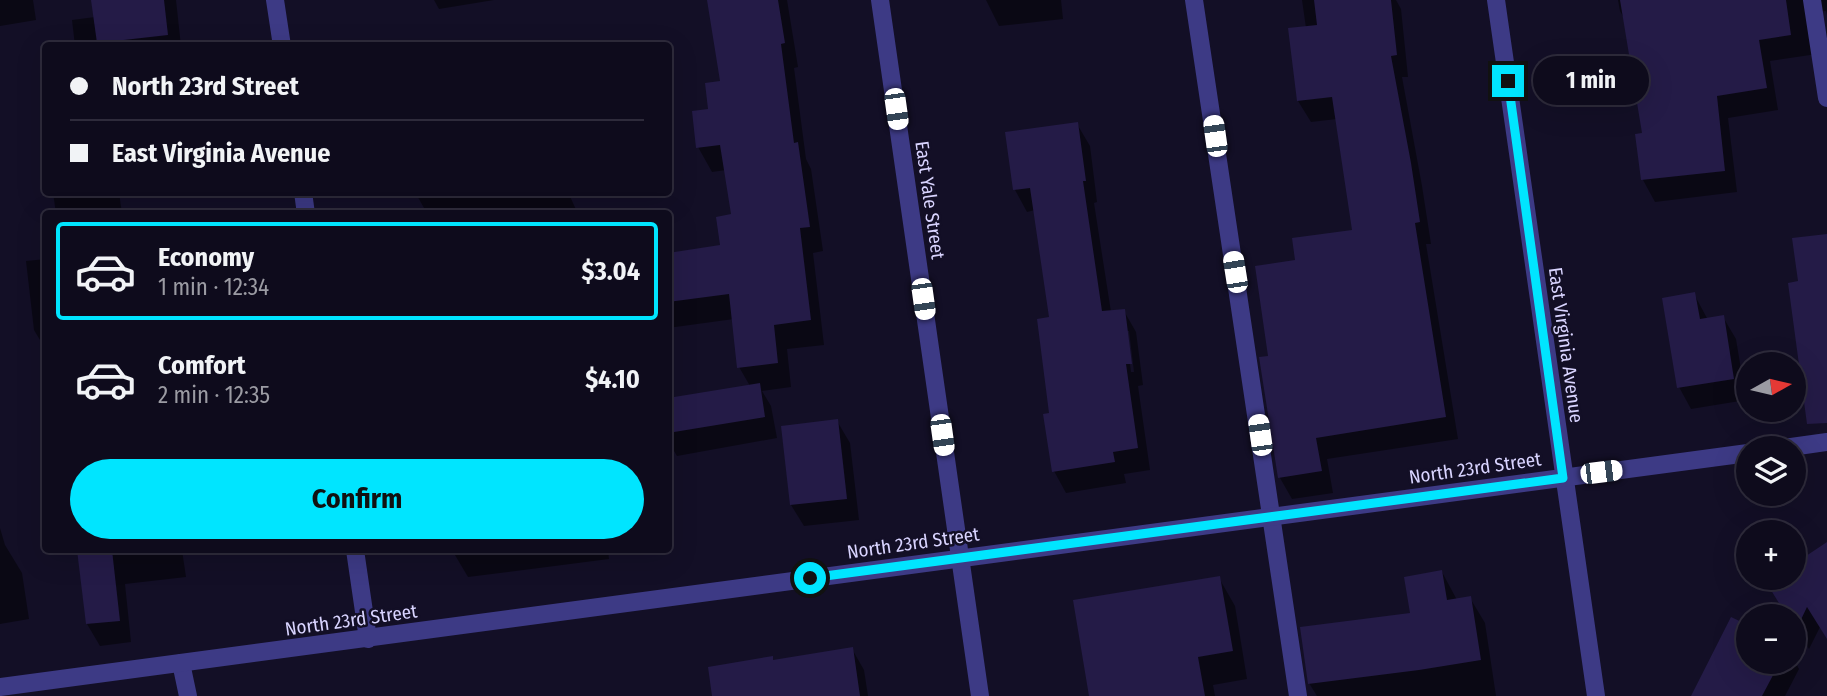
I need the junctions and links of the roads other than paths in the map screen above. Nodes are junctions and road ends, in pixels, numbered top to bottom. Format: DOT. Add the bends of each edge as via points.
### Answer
graph roads {
  1 [pos="275,0"];
  2 [pos="880,0"];
  3 [pos="1194,0"];
  4 [pos="1496,0"];
  5 [pos="1812,0"];
  6 [pos="281,42"];
  7 [pos="1827,98"];
  8 [pos="1827,442"];
  9 [pos="1806,445"];
  10 [pos="1736,455"];
  11 [pos="1563,478"];
  12 [pos="1272,516"];
  13 [pos="355,553"];
  14 [pos="959,558"];
  15 [pos="368,639"];
  16 [pos="181,663"];
  17 [pos="0,687"];
  18 [pos="188,696"];
  19 [pos="980,696"];
  20 [pos="1298,696"];
  21 [pos="1596,696"];
  1 -- 6 [label="street"];
  2 -- 14 [label="street, East Yale Street"];
  3 -- 12 [label="street"];
  4 -- 11 [label="street, East Virginia Avenue"];
  5 -- 7 [label="street"];
  8 -- 9 [label="street"];
  10 -- 11 [label="street, North 23rd Street"];
  11 -- 12 [label="street, North 23rd Street"];
  11 -- 21 [label="street, East Virginia Avenue"];
  12 -- 14 [label="street, North 23rd Street"];
  12 -- 20 [label="street"];
  13 -- 15 [label="street"];
  14 -- 15 [label="street, North 23rd Street"];
  14 -- 19 [label="street, East Yale Street"];
  15 -- 16 [label="street, North 23rd Street"];
  16 -- 17 [label="street, North 23rd Street"];
  16 -- 18 [label="street"];
}
